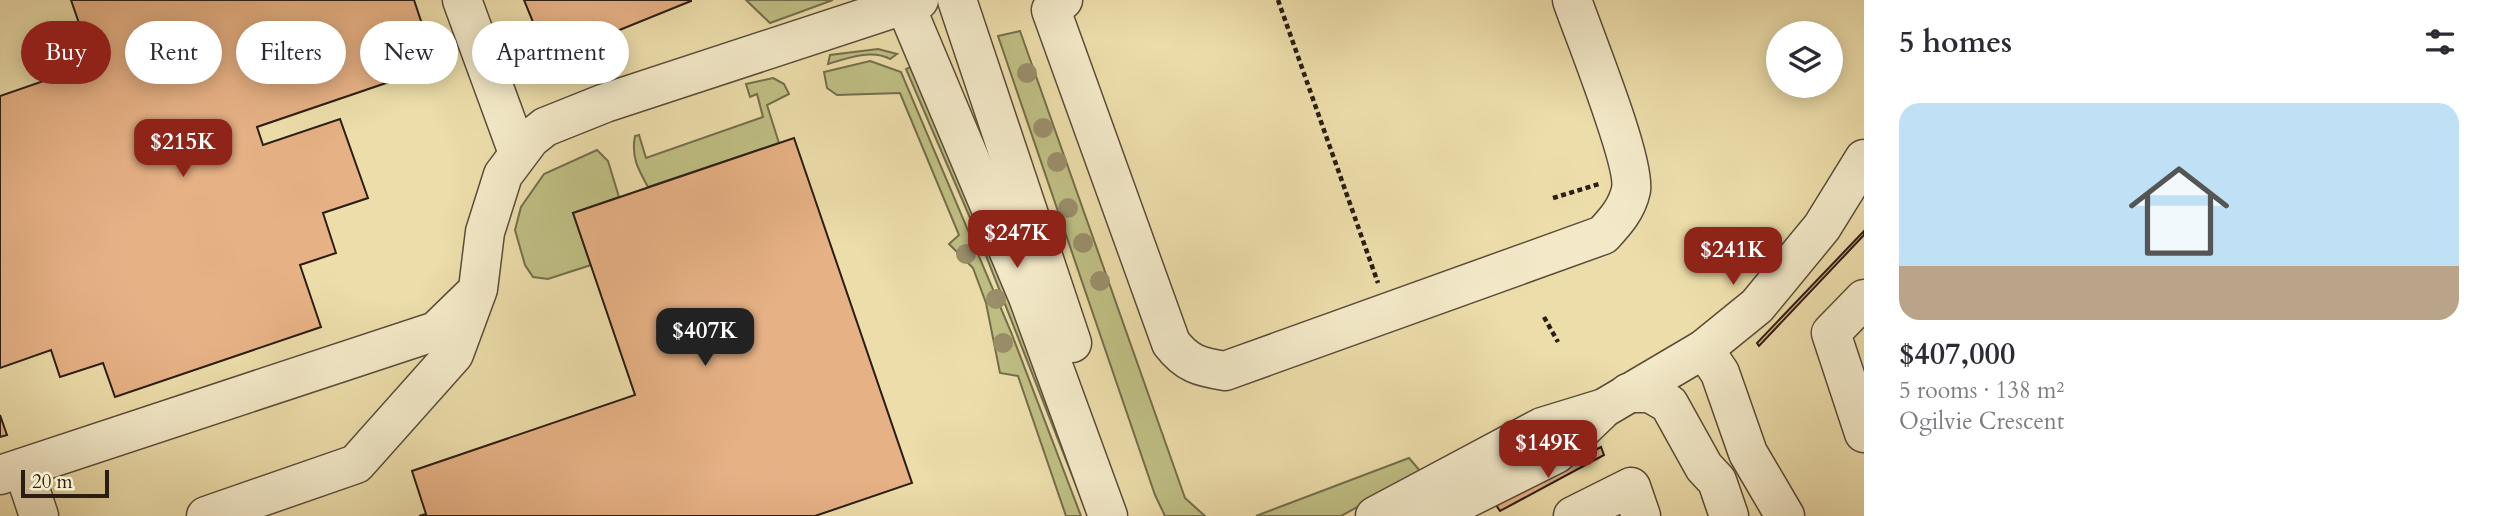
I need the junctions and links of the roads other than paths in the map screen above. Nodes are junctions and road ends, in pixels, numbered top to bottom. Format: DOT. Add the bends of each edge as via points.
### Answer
graph roads {
  1 [pos="462,0"];
  2 [pos="957,0"];
  3 [pos="981,0"];
  4 [pos="993,0"];
  5 [pos="1572,0"];
  6 [pos="909,2"];
  7 [pos="1057,5"];
  8 [pos="518,153"];
  9 [pos="1861,171"];
  10 [pos="478,289"];
  11 [pos="1864,299"];
  12 [pos="1700,351"];
  13 [pos="1616,400"];
  14 [pos="1864,433"];
  15 [pos="12,471"];
  16 [pos="1717,481"];
  17 [pos="38,516"];
  18 [pos="206,516"];
  19 [pos="1108,516"];
  20 [pos="1133,516"];
  21 [pos="1375,516"];
  22 [pos="1432,516"];
  23 [pos="1573,516"];
  24 [pos="1641,516"];
  25 [pos="1730,516"];
  26 [pos="1785,516"];
  1 -- 8 [label="street"];
  2 -- 20 [label="street" via="1110,460"];
  3 -- 4 [label="street"];
  5 -- 7 [label="street" via="1629,161 1631,189 1622,215 1603,235 1225,371 1198,367 1171,343"];
  6 -- 8 [label="street" via="571,115 545,127"];
  6 -- 19 [label="street" via="1028,297"];
  8 -- 10 [label="street" via="493,200"];
  9 -- 12 [label="street" via="1757,306"];
  10 -- 15 [label="street" via="436,331"];
  10 -- 18 [label="street" via="454,355 356,464"];
  11 -- 14 [label="street" via="1831,333"];
  12 -- 13 [label="street"];
  12 -- 16 [label="street" via="1684,372 1684,385 1717,451"];
  12 -- 26 [label="street" via="1720,373 1748,453"];
  13 -- 16 [label="street" via="1650,393 1670,404 1704,467"];
  13 -- 21 [label="street" via="1542,427"];
  13 -- 22 [label="street" via="1556,454"];
  15 -- 17 [label="street"];
  16 -- 25 [label="street"];
  23 -- 24 [label="street" via="1631,487"];
}
